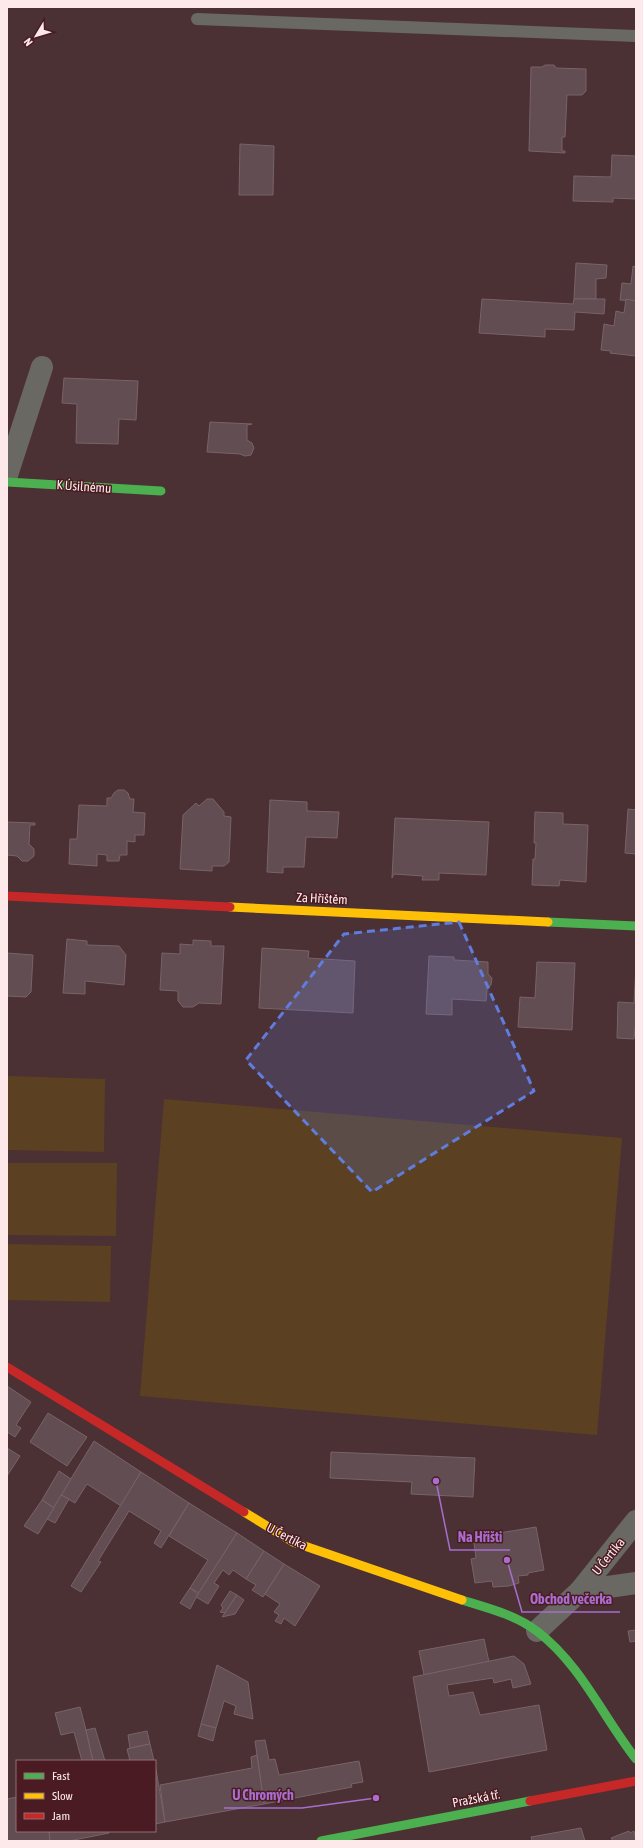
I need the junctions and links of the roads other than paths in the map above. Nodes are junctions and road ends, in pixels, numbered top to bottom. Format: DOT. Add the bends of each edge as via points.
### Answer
graph roads {
  1 [pos="197,20"];
  2 [pos="636,36"];
  3 [pos="42,366"];
  4 [pos="7,475"];
  5 [pos="7,482"];
  6 [pos="161,491"];
  7 [pos="7,896"];
  8 [pos="636,926"];
  9 [pos="7,1367"];
  10 [pos="636,1521"];
  11 [pos="636,1583"];
  12 [pos="580,1591"];
  13 [pos="537,1631"];
  14 [pos="636,1759"];
  15 [pos="636,1781"];
  16 [pos="321,1841"];
  1 -- 2 [label="lane"];
  3 -- 4 [label="street"];
  5 -- 6 [label="street, K Úsilnému"];
  7 -- 8 [label="street, Za Hřištěm"];
  9 -- 13 [label="street, U Čertíka" via="293,1542 504,1613"];
  10 -- 12 [label="street, U Čertíka"];
  11 -- 12 [label="street, U Čertíka"];
  12 -- 13 [label="street, U Čertíka"];
  13 -- 14 [label="street" via="578,1672"];
  15 -- 16 [label="street, Pražská tř."];
}
